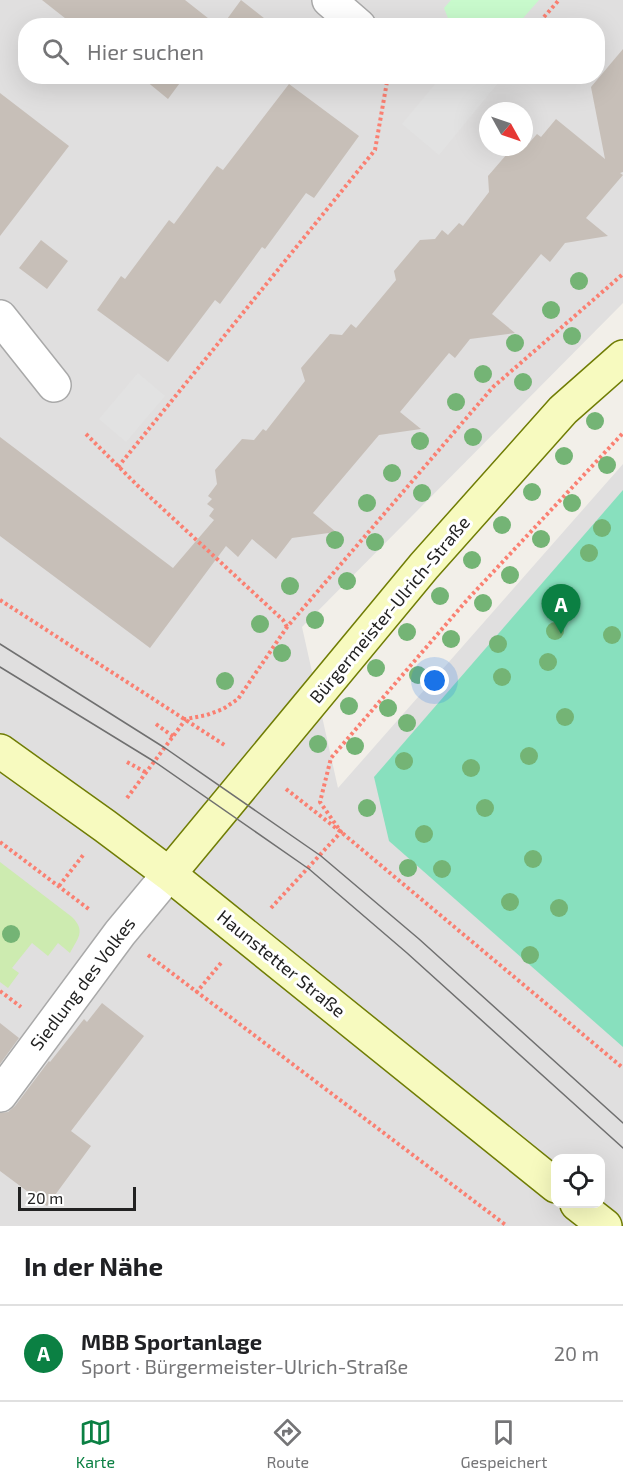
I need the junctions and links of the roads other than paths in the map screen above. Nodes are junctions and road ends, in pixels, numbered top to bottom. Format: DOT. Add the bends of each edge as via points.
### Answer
graph roads {
  1 [pos="328,0"];
  2 [pos="349,18"];
  3 [pos="0,317"];
  4 [pos="623,357"];
  5 [pos="54,385"];
  6 [pos="0,751"];
  7 [pos="169,874"];
  8 [pos="0,1095"];
  9 [pos="551,1183"];
  10 [pos="583,1208"];
  11 [pos="604,1226"];
  1 -- 2 [label="street"];
  3 -- 5 [label="street"];
  4 -- 7 [label="main road, Bürgermeister-Ulrich-Straße" via="563,410 432,558"];
  6 -- 7 [label="main road, Haunstetter Straße"];
  7 -- 8 [label="street, Siedlung des Volkes" via="120,933"];
  7 -- 9 [label="main road, Haunstetter Straße"];
  10 -- 11 [label="main road"];
}
